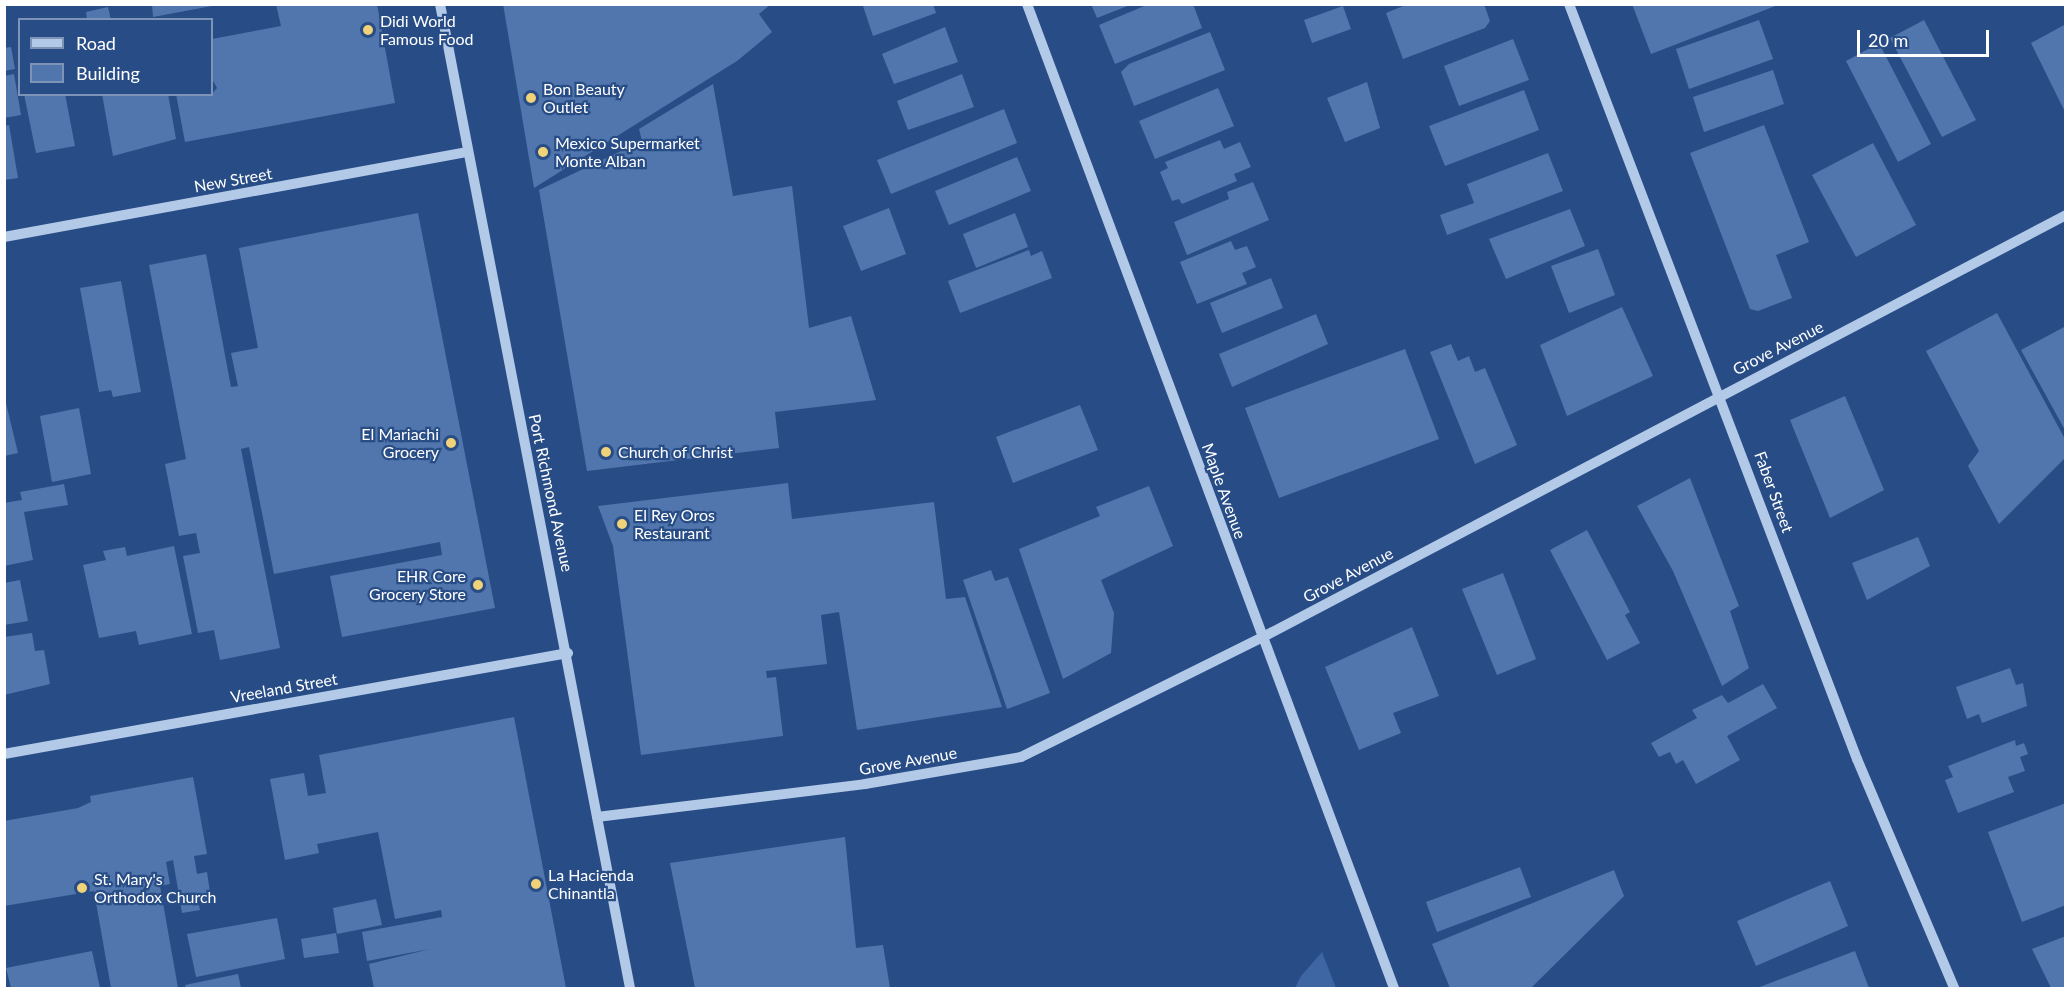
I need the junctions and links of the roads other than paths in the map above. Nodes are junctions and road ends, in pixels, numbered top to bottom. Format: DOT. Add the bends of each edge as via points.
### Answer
graph roads {
  1 [pos="440,4"];
  2 [pos="1027,4"];
  3 [pos="1569,4"];
  4 [pos="466,152"];
  5 [pos="2066,214"];
  6 [pos="4,237"];
  7 [pos="1720,394"];
  8 [pos="1263,637"];
  9 [pos="568,653"];
  10 [pos="4,754"];
  11 [pos="597,817"];
  12 [pos="630,988"];
  13 [pos="1394,988"];
  14 [pos="1954,988"];
  1 -- 4 [label="street, Port Richmond Avenue"];
  2 -- 8 [label="street, Maple Avenue"];
  3 -- 7 [label="street, Faber Street"];
  4 -- 6 [label="street, New Street"];
  4 -- 9 [label="street, Port Richmond Avenue"];
  5 -- 7 [label="street, Grove Avenue"];
  7 -- 8 [label="street, Grove Avenue"];
  7 -- 14 [label="street, Faber Street" via="1857,759"];
  8 -- 11 [label="street, Grove Avenue" via="1021,757 865,784"];
  8 -- 13 [label="street, Maple Avenue"];
  9 -- 10 [label="street, Vreeland Street"];
  9 -- 11 [label="street, Port Richmond Avenue"];
  11 -- 12 [label="street, Port Richmond Avenue"];
}
